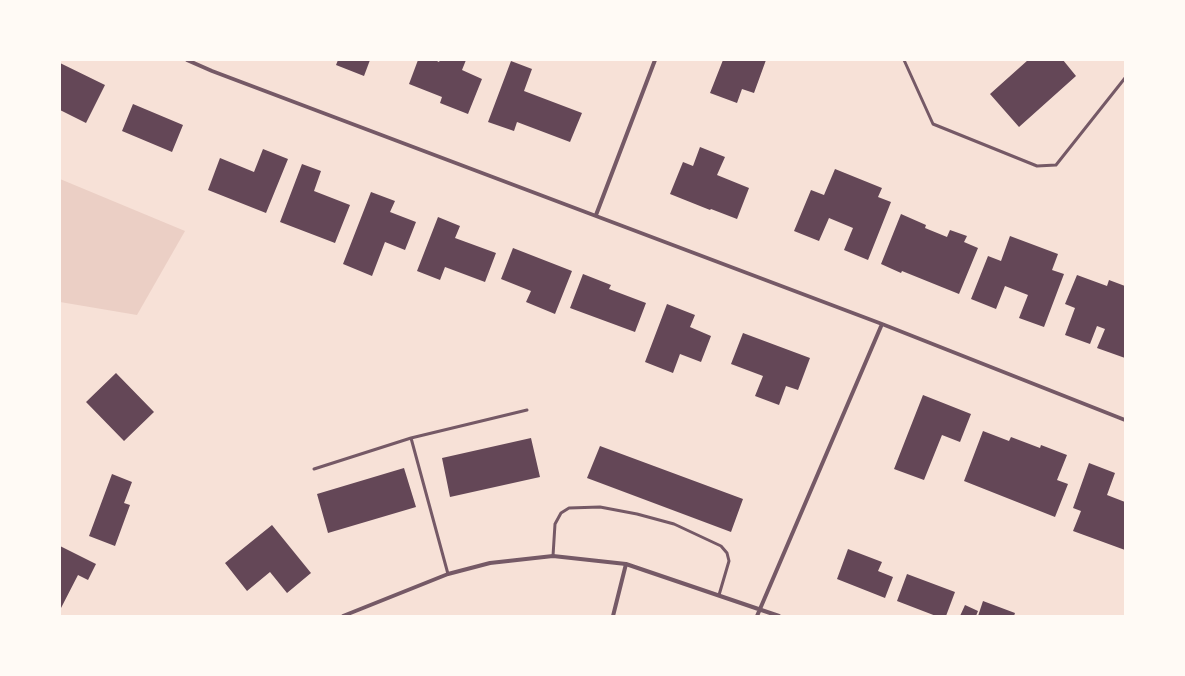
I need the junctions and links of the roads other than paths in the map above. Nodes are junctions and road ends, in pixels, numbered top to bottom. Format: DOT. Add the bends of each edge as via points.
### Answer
graph roads {
  1 [pos="187,60"];
  2 [pos="655,60"];
  3 [pos="904,60"];
  4 [pos="1125,78"];
  5 [pos="596,215"];
  6 [pos="882,324"];
  7 [pos="527,410"];
  8 [pos="1125,420"];
  9 [pos="411,438"];
  10 [pos="314,468"];
  11 [pos="553,556"];
  12 [pos="626,564"];
  13 [pos="448,574"];
  14 [pos="719,595"];
  15 [pos="760,609"];
  16 [pos="343,616"];
  17 [pos="612,616"];
  18 [pos="758,616"];
  19 [pos="779,616"];
  1 -- 5 [label="street"];
  2 -- 5 [label="street"];
  3 -- 4 [label="lane" via="933,124 1037,166 1056,166"];
  5 -- 6 [label="street"];
  6 -- 8 [label="street"];
  6 -- 15 [label="street"];
  7 -- 9 [label="lane"];
  9 -- 10 [label="lane"];
  9 -- 13 [label="lane"];
  11 -- 12 [label="street"];
  11 -- 13 [label="street" via="490,563"];
  11 -- 14 [label="lane" via="555,524 561,513 569,508 600,508 637,514 674,524 721,546 729,561"];
  12 -- 14 [label="street"];
  12 -- 17 [label="street"];
  13 -- 16 [label="street"];
  14 -- 15 [label="street"];
  15 -- 18 [label="street"];
  15 -- 19 [label="street"];
}
